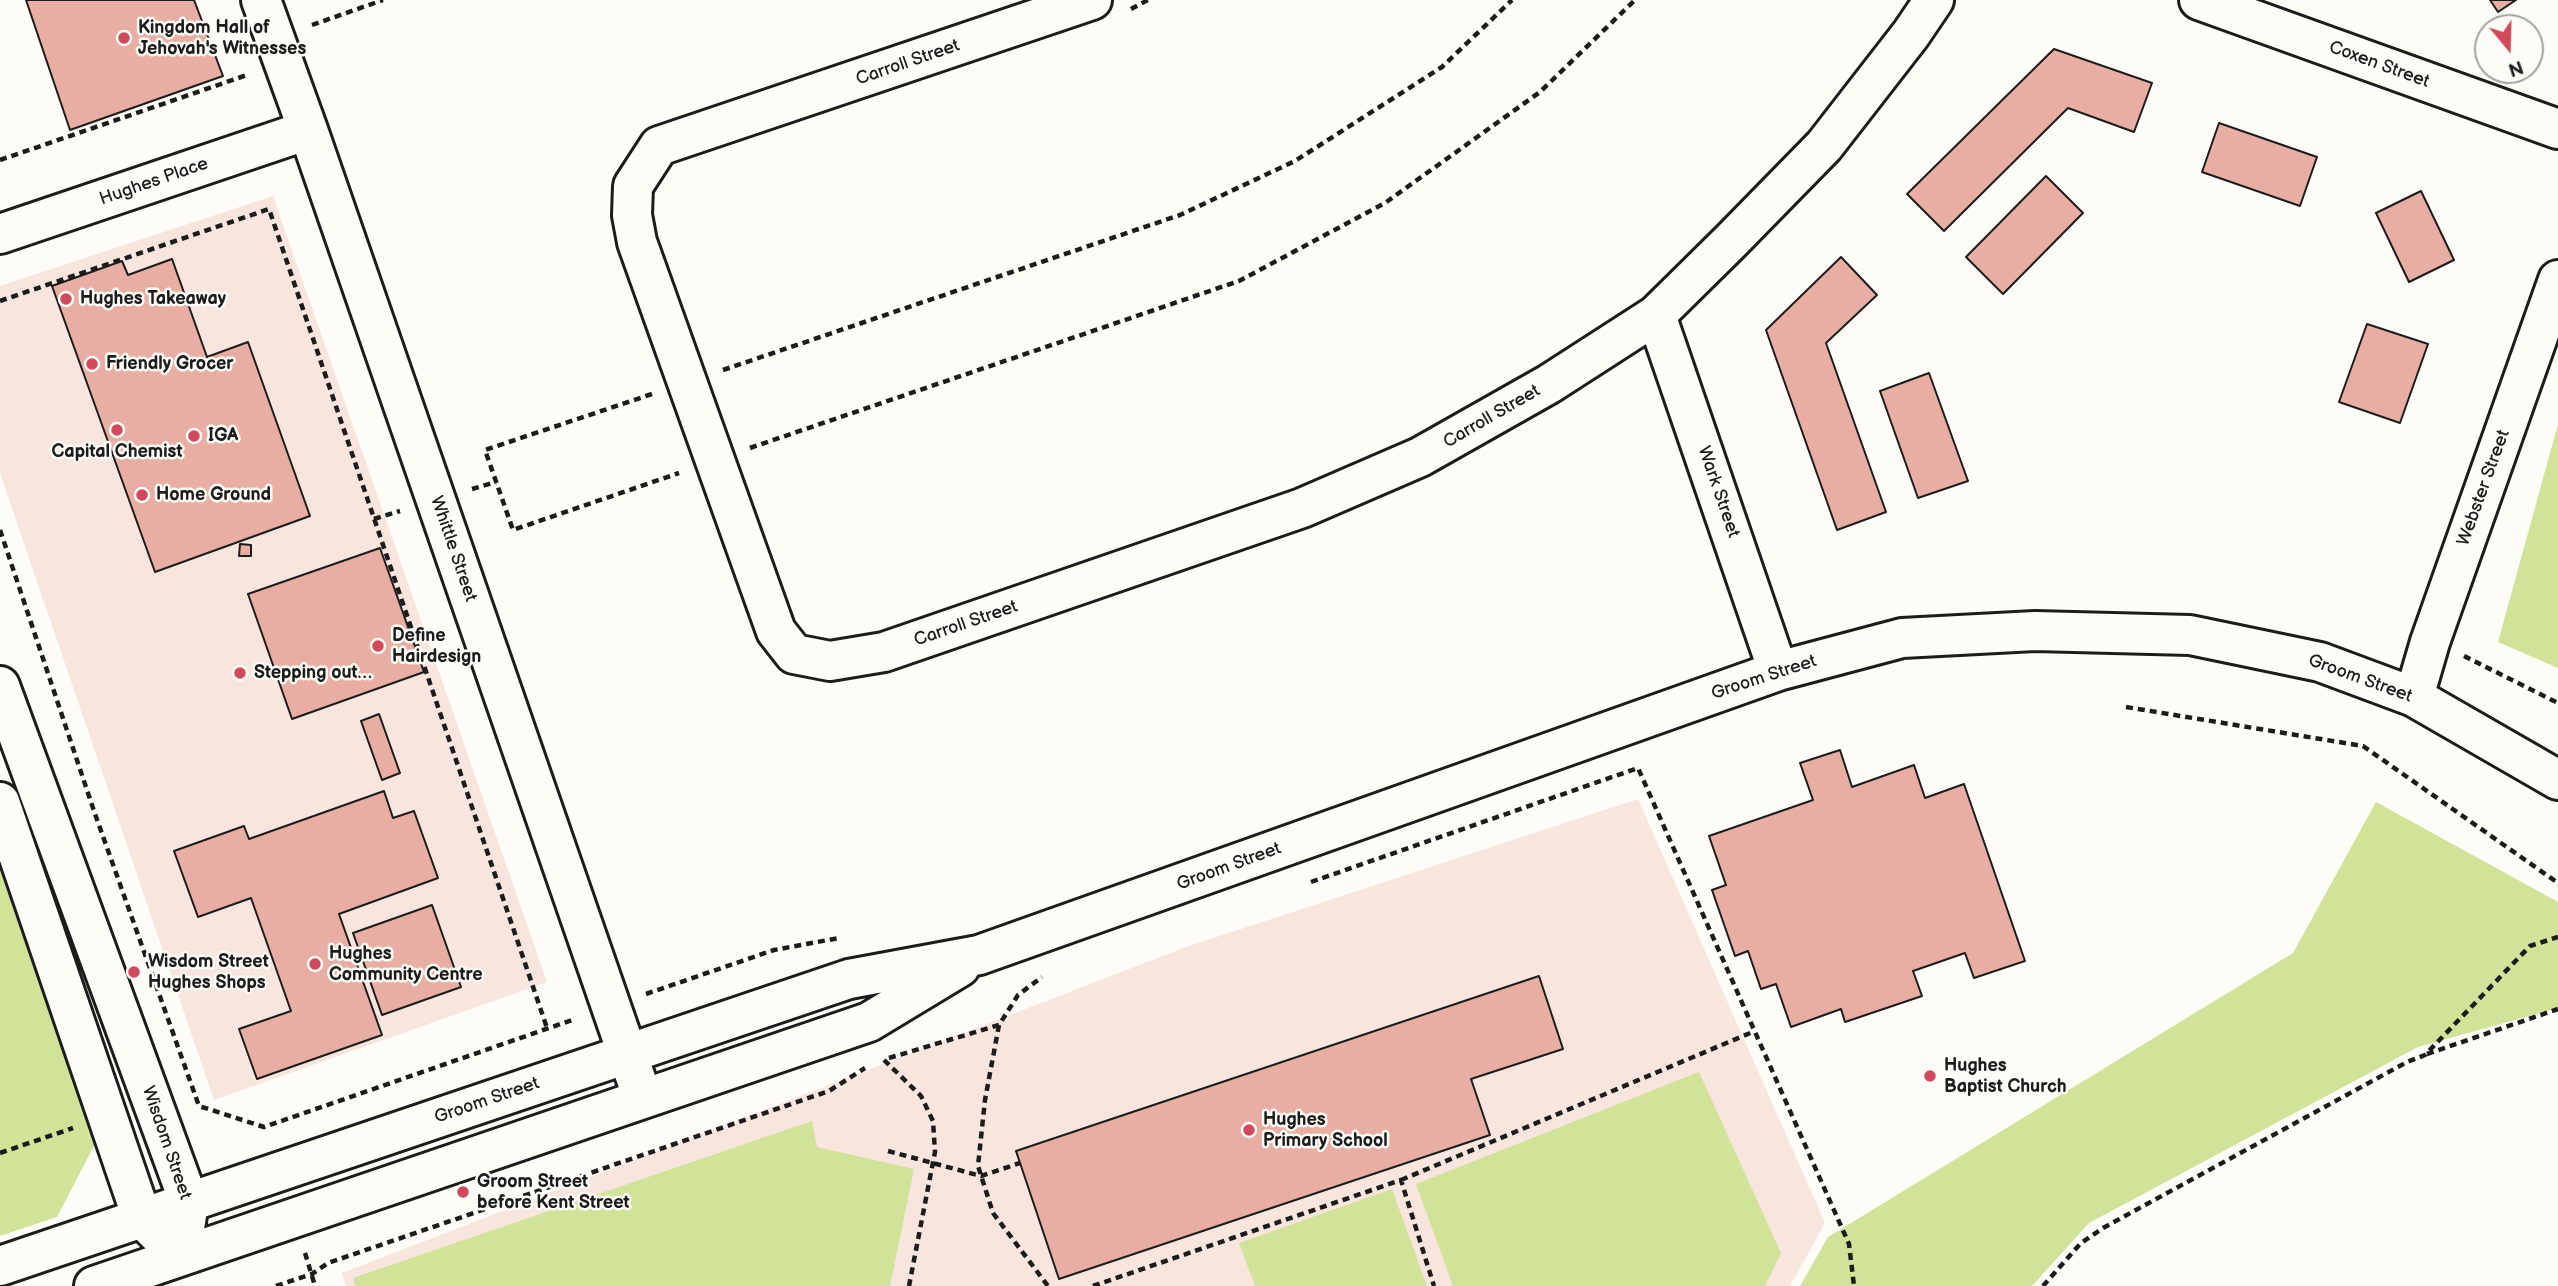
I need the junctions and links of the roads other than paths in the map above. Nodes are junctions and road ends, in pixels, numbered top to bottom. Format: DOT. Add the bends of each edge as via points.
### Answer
graph roads {
  1 [pos="261,0"];
  2 [pos="1091,0"];
  3 [pos="1934,0"];
  4 [pos="2199,0"];
  5 [pos="2558,129"];
  6 [pos="308,130"];
  7 [pos="0,234"];
  8 [pos="2558,280"];
  9 [pos="1656,315"];
  10 [pos="1778,671"];
  11 [pos="0,686"];
  12 [pos="2414,697"];
  13 [pos="2558,780"];
  14 [pos="0,802"];
  15 [pos="979,956"];
  16 [pos="628,1054"];
  17 [pos="643,1099"];
  18 [pos="189,1202"];
  19 [pos="142,1218"];
  20 [pos="180,1257"];
  21 [pos="0,1266"];
  22 [pos="94,1286"];
  1 -- 6 [label="street, Whittle Street"];
  2 -- 9 [label="street, Carroll Street" via="659,146 633,186 637,242 776,631 794,654 830,661 884,652 1302,508 1420,457 1549,384"];
  3 -- 9 [label="street, Carroll Street" via="1824,146"];
  4 -- 5 [label="street, Coxen Street"];
  6 -- 7 [label="street, Hughes Place"];
  6 -- 16 [label="street, Whittle Street"];
  8 -- 12 [label="street, Webster Street"];
  9 -- 10 [label="street, Wark Street"];
  10 -- 12 [label="street, Groom Street" via="1902,638 2035,631 2190,635 2320,662"];
  10 -- 15 [label="street, Groom Street"];
  11 -- 18 [label="street, Wisdom Street"];
  12 -- 13 [label="street, Groom Street"];
  14 -- 19 [label="street"];
  15 -- 16 [label="street, Groom Street" via="849,979"];
  15 -- 17 [label="street, Groom Street" via="869,1022"];
  16 -- 17 [label="street, Whittle Street"];
  16 -- 18 [label="street, Groom Street"];
  17 -- 20 [label="street, Groom Street"];
  18 -- 19 [label="street, Groom Street"];
  18 -- 20 [label="street, Wisdom Street"];
  19 -- 20 [label="street"];
  19 -- 21 [label="street, Groom Street"];
  20 -- 22 [label="street, Groom Street"];
}
